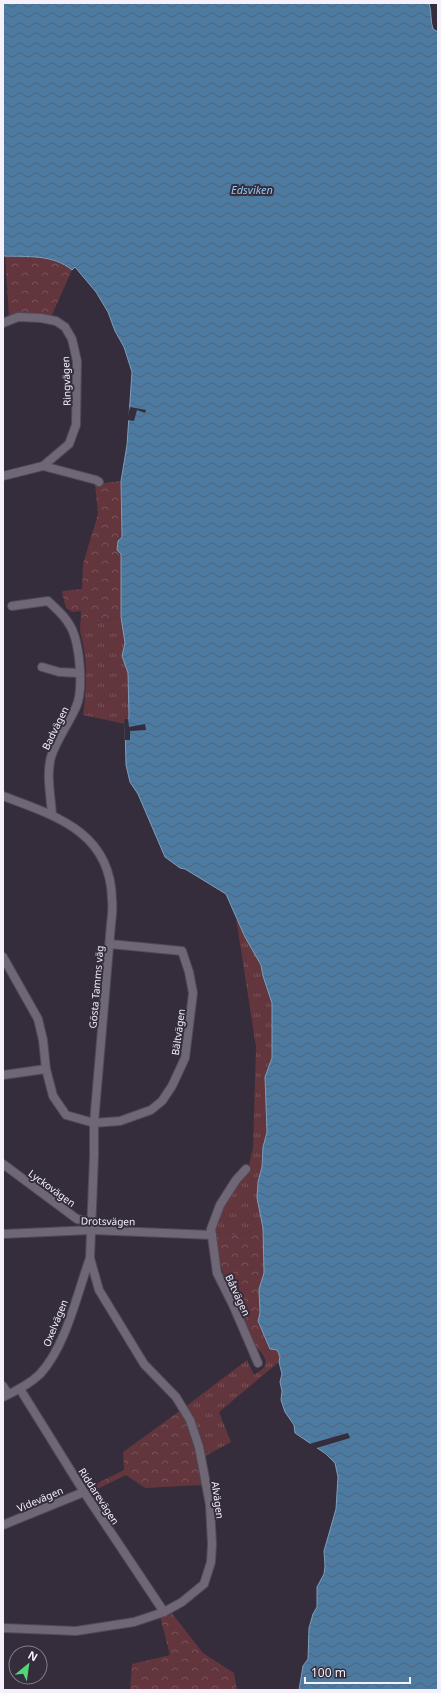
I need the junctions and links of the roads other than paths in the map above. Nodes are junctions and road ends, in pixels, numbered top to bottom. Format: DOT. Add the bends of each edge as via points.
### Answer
graph roads {
  1 [pos="3,323"];
  2 [pos="44,466"];
  3 [pos="3,476"];
  4 [pos="99,482"];
  5 [pos="12,606"];
  6 [pos="42,667"];
  7 [pos="79,673"];
  8 [pos="3,796"];
  9 [pos="52,815"];
  10 [pos="110,944"];
  11 [pos="3,957"];
  12 [pos="46,1069"];
  13 [pos="3,1075"];
  14 [pos="94,1123"];
  15 [pos="3,1164"];
  16 [pos="246,1169"];
  17 [pos="91,1230"];
  18 [pos="3,1234"];
  19 [pos="212,1234"];
  20 [pos="90,1258"];
  21 [pos="258,1364"];
  22 [pos="3,1386"];
  23 [pos="20,1389"];
  24 [pos="6,1395"];
  25 [pos="84,1492"];
  26 [pos="3,1525"];
  27 [pos="164,1612"];
  28 [pos="3,1628"];
  1 -- 2 [label="street, Ringvägen" via="18,317 56,320 65,327 72,338 77,361 76,425 69,444"];
  2 -- 3 [label="street, Ringvägen"];
  2 -- 4 [label="street, Ringvägen"];
  5 -- 7 [label="street, Badvägen" via="48,601 69,623 74,634 79,654"];
  6 -- 7 [label="street" via="59,672"];
  7 -- 9 [label="street, Badvägen" via="80,693 77,706 51,757 49,774"];
  8 -- 9 [label="street, Gösta Tamms väg"];
  9 -- 10 [label="street, Gösta Tamms väg" via="80,832 99,851 109,879 112,899"];
  10 -- 14 [label="street, Gösta Tamms väg"];
  10 -- 14 [label="street, Bältvägen" via="182,951 193,993 185,1058 162,1101 151,1110 120,1121"];
  11 -- 12 [label="street, Bältvägen" via="38,1019 44,1040"];
  12 -- 13 [label="street"];
  12 -- 14 [label="street, Bältvägen" via="53,1096 66,1115"];
  14 -- 17 [label="street, Gösta Tamms väg"];
  15 -- 17 [label="street, Lyckovägen"];
  16 -- 19 [label="street, Båtvägen" via="220,1204 211,1229"];
  17 -- 18 [label="street, Drotsvägen"];
  17 -- 19 [label="street, Drotsvägen"];
  17 -- 20 [label="street, Alvägen"];
  19 -- 21 [label="street, Båtvägen" via="217,1273"];
  20 -- 23 [label="street, Oxelvägen" via="59,1344 39,1375"];
  20 -- 27 [label="street, Alvägen" via="99,1290 144,1364 176,1397 190,1420 199,1447 210,1505 211,1562 204,1584 182,1602"];
  22 -- 24 [label="street"];
  23 -- 24 [label="street, Oxelvägen"];
  23 -- 25 [label="street, Riddarevägen"];
  25 -- 26 [label="street, Videvägen"];
  25 -- 27 [label="street, Riddarevägen"];
  27 -- 28 [label="street, Alvägen" via="134,1622 76,1631"];
}
